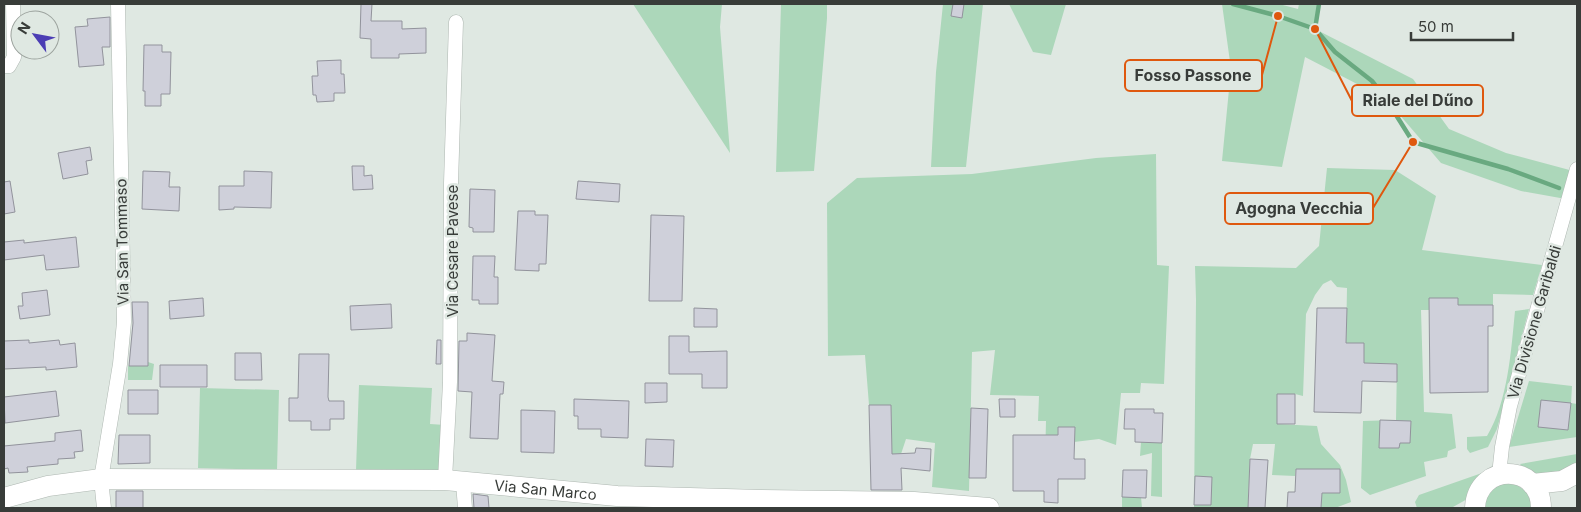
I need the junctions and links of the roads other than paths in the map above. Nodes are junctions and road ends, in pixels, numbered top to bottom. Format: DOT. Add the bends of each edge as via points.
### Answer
graph roads {
  1 [pos="13,4"];
  2 [pos="118,4"];
  3 [pos="456,22"];
  4 [pos="4,66"];
  5 [pos="1577,170"];
  6 [pos="1499,475"];
  7 [pos="1570,477"];
  8 [pos="101,478"];
  9 [pos="454,481"];
  10 [pos="1532,484"];
  11 [pos="4,498"];
  12 [pos="1472,504"];
  13 [pos="104,508"];
  14 [pos="465,508"];
  15 [pos="988,508"];
  16 [pos="1541,508"];
  1 -- 4 [label="street" via="14,57 9,66"];
  2 -- 8 [label="street, Via San Tommaso" via="124,322"];
  3 -- 9 [label="street, Via Cesare Pavese" via="450,382"];
  5 -- 6 [label="street, Via Divisione Garibaldi" via="1510,406"];
  6 -- 10 [label="street" via="1516,475"];
  6 -- 12 [label="street" via="1485,483"];
  7 -- 10 [label="street"];
  7 -- 16 [label="street" via="1547,497"];
  8 -- 9 [label="street, Via San Marco"];
  8 -- 11 [label="street, Via San Marco" via="48,486"];
  8 -- 13 [label="street, Via San Tommaso"];
  9 -- 14 [label="street, Via Cesare Pavese"];
  9 -- 15 [label="street, Via San Marco" via="617,496 914,502"];
  10 -- 16 [label="street" via="1538,492"];
}
